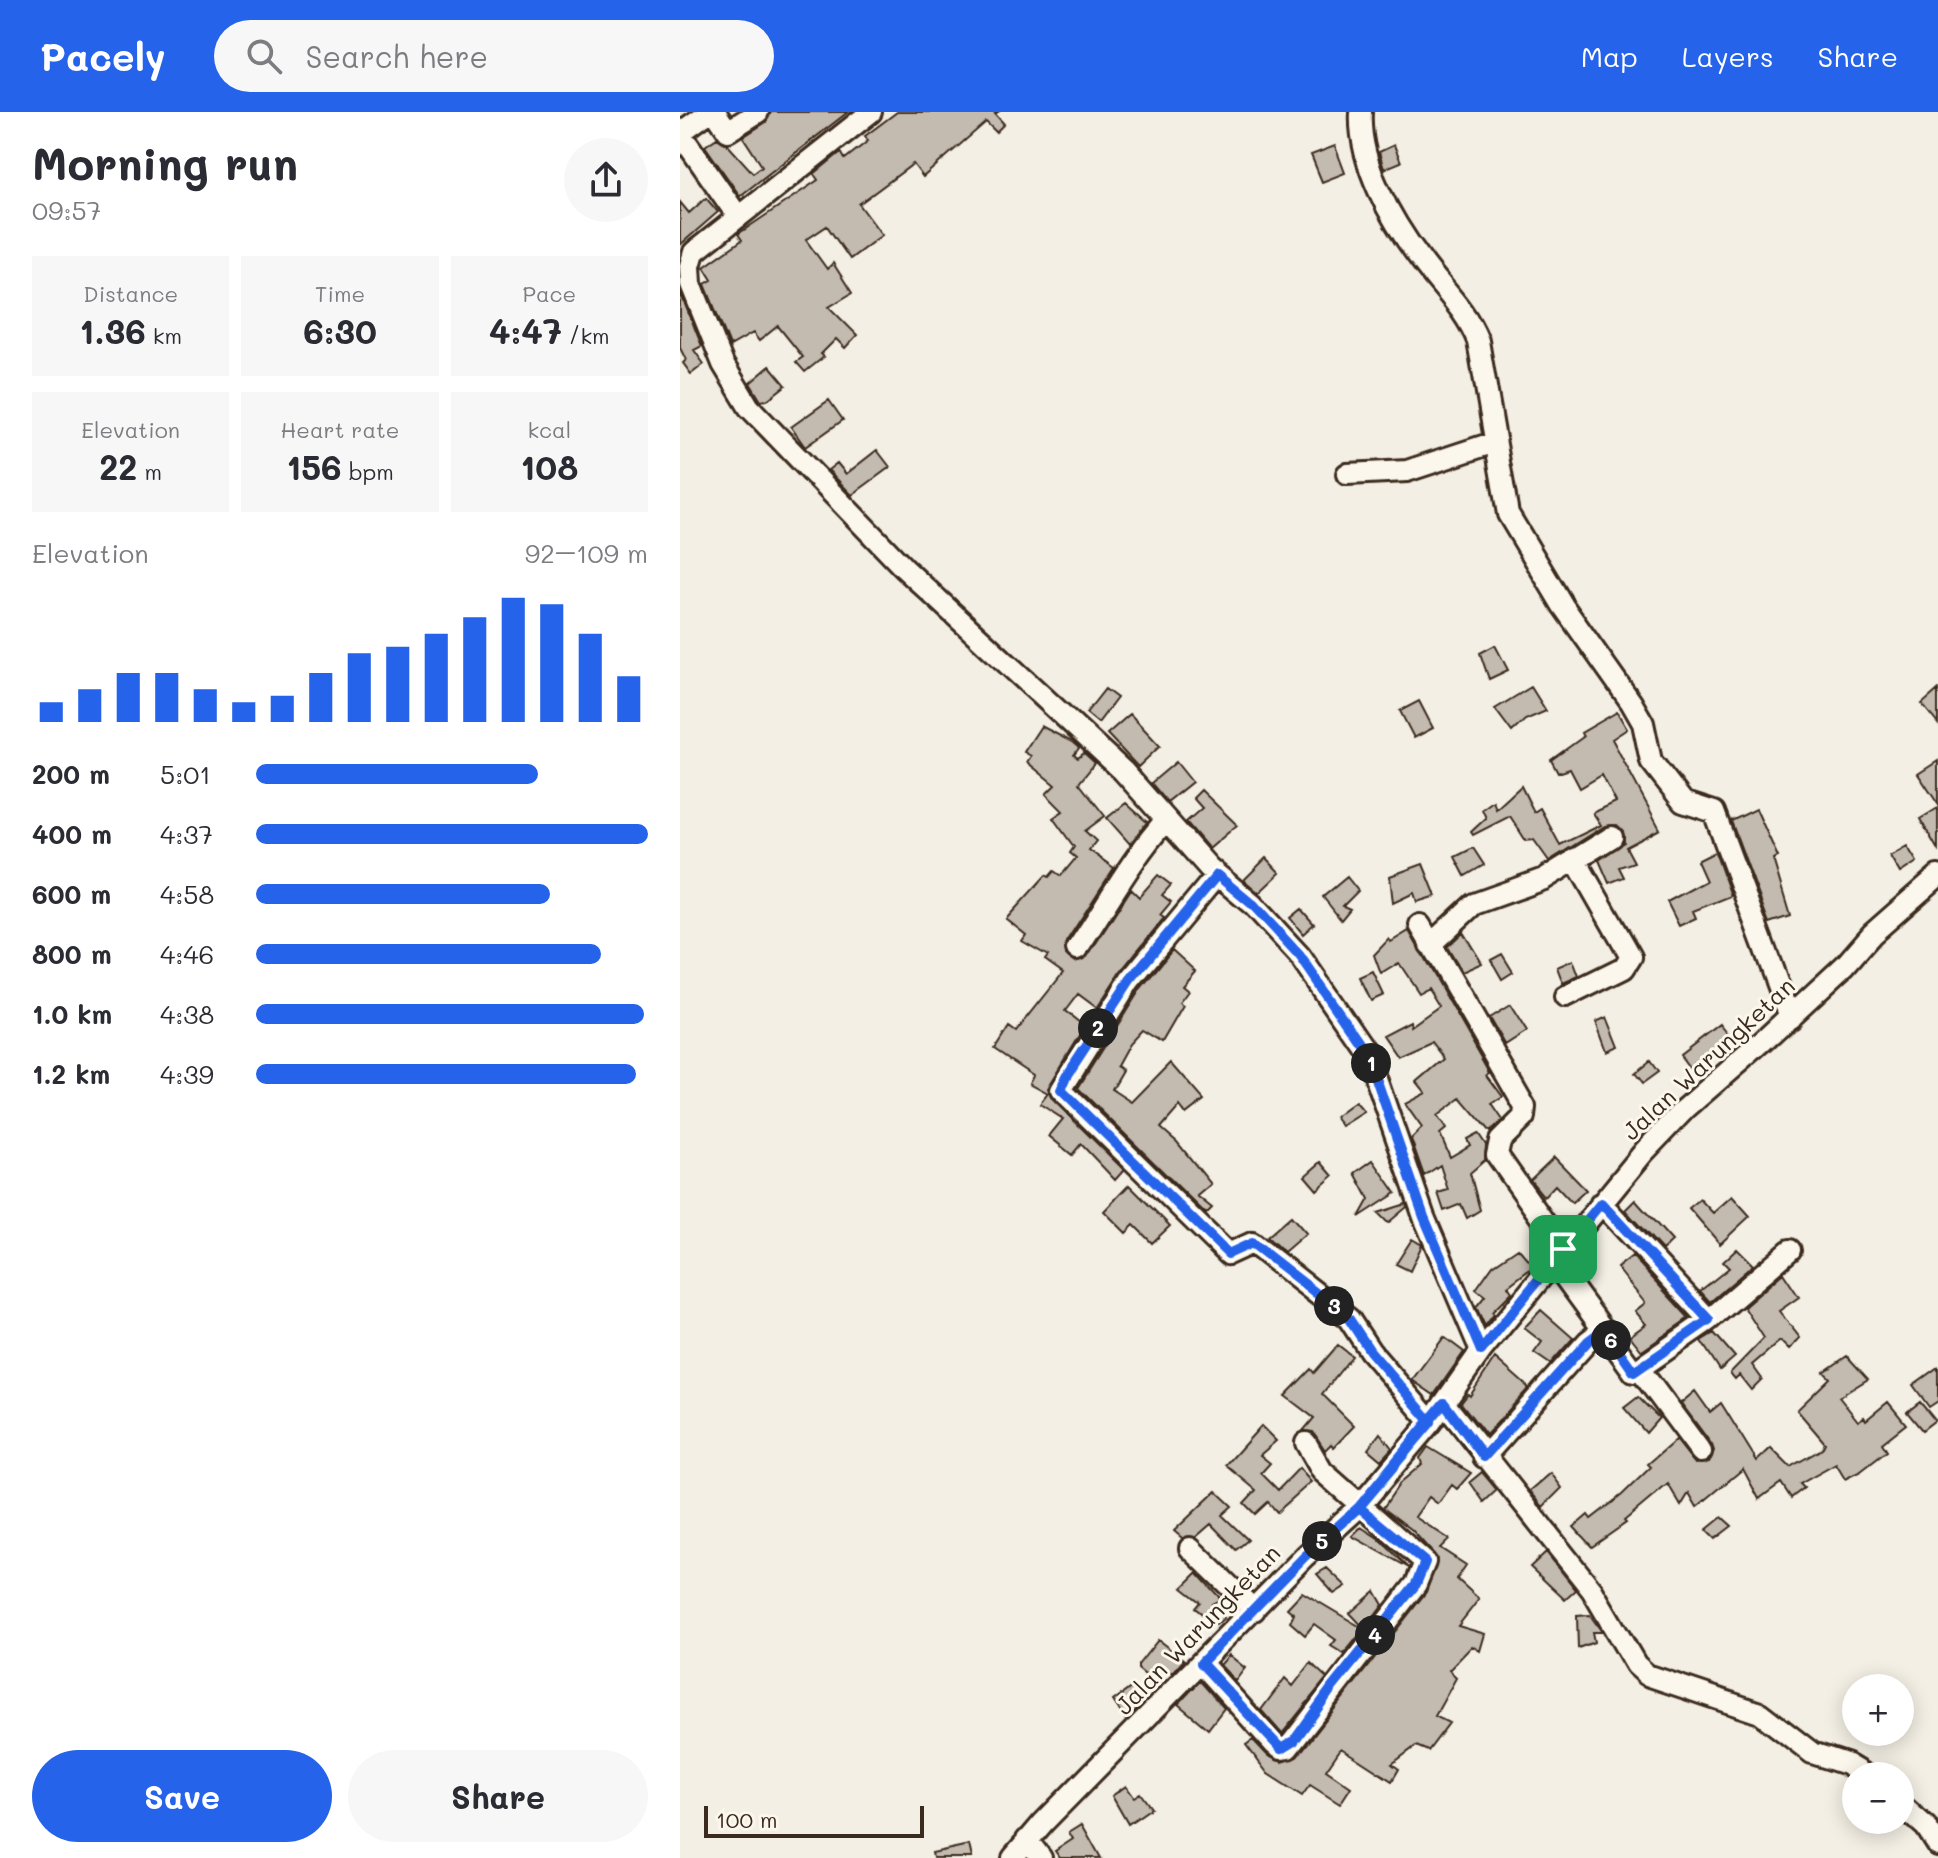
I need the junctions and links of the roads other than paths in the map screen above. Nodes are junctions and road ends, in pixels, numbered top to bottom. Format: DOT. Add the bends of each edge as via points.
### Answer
graph roads {
  1 [pos="709,112"];
  2 [pos="715,112"];
  3 [pos="758,112"];
  4 [pos="871,112"];
  5 [pos="1361,112"];
  6 [pos="737,215"];
  7 [pos="685,264"];
  8 [pos="1495,442"];
  9 [pos="1347,474"];
  10 [pos="1166,820"];
  11 [pos="1612,837"];
  12 [pos="1575,859"];
  13 [pos="1217,875"];
  14 [pos="1938,876"];
  15 [pos="1420,925"];
  16 [pos="1430,945"];
  17 [pos="1077,949"];
  18 [pos="1565,997"];
  19 [pos="1790,1017"];
  20 [pos="1601,1203"];
  21 [pos="1790,1250"];
  22 [pos="1558,1255"];
  23 [pos="1709,1320"];
  24 [pos="1604,1329"];
  25 [pos="1481,1351"];
  26 [pos="1640,1370"];
  27 [pos="1444,1403"];
  28 [pos="1431,1422"];
  29 [pos="1306,1443"];
  30 [pos="1701,1452"];
  31 [pos="1484,1457"];
  32 [pos="1359,1507"];
  33 [pos="1190,1548"];
  34 [pos="1254,1610"];
  35 [pos="1201,1663"];
  36 [pos="1842,1763"];
  37 [pos="1914,1816"];
  38 [pos="1027,1840"];
  39 [pos="1938,1846"];
  40 [pos="1013,1858"];
  41 [pos="1041,1858"];
  1 -- 6 [label="street" via="682,136"];
  2 -- 3 [label="street" via="728,131"];
  4 -- 6 [label="street"];
  5 -- 8 [label="street" via="1366,159 1385,200 1421,260 1470,319"];
  6 -- 7 [label="street"];
  7 -- 10 [label="street" via="723,364 749,407 904,568 1111,760"];
  8 -- 9 [label="street" via="1407,471"];
  8 -- 19 [label="street" via="1508,514 1563,606 1631,702 1643,723 1651,761 1683,802 1714,812"];
  10 -- 13 [label="street"];
  10 -- 17 [label="street" via="1142,846"];
  11 -- 12 [label="street"];
  12 -- 16 [label="street" via="1544,879 1474,904"];
  12 -- 18 [label="street" via="1631,957 1624,968"];
  13 -- 25 [label="street" via="1300,956 1368,1055 1429,1231"];
  13 -- 28 [label="street" via="1130,980 1061,1090 1228,1254 1252,1243 1349,1319"];
  14 -- 19 [label="street, Jalan Warungketan"];
  15 -- 16 [label="street"];
  16 -- 22 [label="street" via="1525,1107 1524,1117 1500,1141 1497,1155"];
  19 -- 20 [label="street, Jalan Warungketan" via="1685,1109"];
  20 -- 22 [label="street, Jalan Warungketan"];
  20 -- 23 [label="street"];
  21 -- 23 [label="street"];
  22 -- 24 [label="street"];
  22 -- 25 [label="street, Jalan Warungketan"];
  23 -- 26 [label="street"];
  24 -- 26 [label="street" via="1628,1368"];
  24 -- 31 [label="street"];
  25 -- 27 [label="street, Jalan Warungketan"];
  26 -- 30 [label="street"];
  27 -- 28 [label="street, Jalan Warungketan"];
  27 -- 31 [label="street"];
  28 -- 32 [label="street, Jalan Warungketan"];
  29 -- 32 [label="street" via="1322,1471"];
  31 -- 36 [label="street" via="1592,1590 1647,1675 1744,1705 1812,1753"];
  32 -- 34 [label="street, Jalan Warungketan"];
  32 -- 35 [label="street" via="1426,1566 1288,1748 1275,1745"];
  33 -- 34 [label="street"];
  34 -- 35 [label="street, Jalan Warungketan"];
  35 -- 38 [label="street, Jalan Warungketan"];
  37 -- 39 [label="street"];
  38 -- 40 [label="street, Jalan Warungketan"];
  38 -- 41 [label="street"];
}
